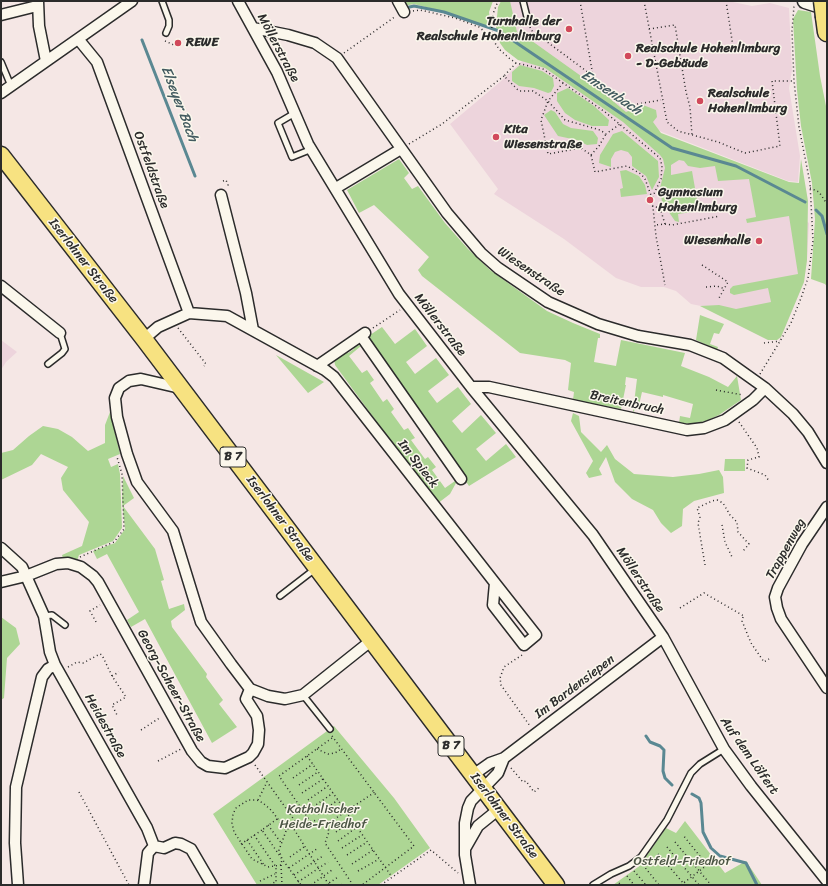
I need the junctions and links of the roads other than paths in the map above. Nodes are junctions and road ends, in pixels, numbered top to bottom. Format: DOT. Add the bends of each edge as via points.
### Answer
graph roads {
  1 [pos="132,1"];
  2 [pos="162,1"];
  3 [pos="238,1"];
  4 [pos="398,1"];
  5 [pos="523,1"];
  6 [pos="38,4"];
  7 [pos="802,4"];
  8 [pos="404,12"];
  9 [pos="1,15"];
  10 [pos="825,15"];
  11 [pos="528,21"];
  12 [pos="253,28"];
  13 [pos="166,33"];
  14 [pos="79,40"];
  15 [pos="46,61"];
  16 [pos="1,62"];
  17 [pos="11,86"];
  18 [pos="1,93"];
  19 [pos="295,113"];
  20 [pos="312,149"];
  21 [pos="401,149"];
  22 [pos="1,155"];
  23 [pos="336,188"];
  24 [pos="221,195"];
  25 [pos="1,286"];
  26 [pos="189,313"];
  27 [pos="253,330"];
  28 [pos="60,333"];
  29 [pos="144,339"];
  30 [pos="48,364"];
  31 [pos="317,366"];
  32 [pos="471,387"];
  33 [pos="180,388"];
  34 [pos="766,388"];
  35 [pos="827,464"];
  36 [pos="460,479"];
  37 [pos="827,506"];
  38 [pos="1,548"];
  39 [pos="317,567"];
  40 [pos="26,576"];
  41 [pos="1,582"];
  42 [pos="495,584"];
  43 [pos="280,596"];
  44 [pos="44,616"];
  45 [pos="65,625"];
  46 [pos="663,637"];
  47 [pos="372,640"];
  48 [pos="55,665"];
  49 [pos="827,688"];
  50 [pos="250,689"];
  51 [pos="303,695"];
  52 [pos="330,729"];
  53 [pos="724,749"];
  54 [pos="504,758"];
  55 [pos="473,775"];
  56 [pos="483,788"];
  57 [pos="499,809"];
  58 [pos="154,846"];
  59 [pos="465,849"];
  60 [pos="827,881"];
  61 [pos="18,885"];
  62 [pos="144,885"];
  63 [pos="212,885"];
  64 [pos="470,885"];
  65 [pos="556,885"];
  66 [pos="594,885"];
  1 -- 14 [label="street"];
  2 -- 13 [label="lane" via="169,20"];
  3 -- 12 [label="street, Möllerstraße"];
  4 -- 8 [label="street"];
  5 -- 11 [label="lane"];
  6 -- 9 [label="street"];
  6 -- 15 [label="street" via="39,26"];
  7 -- 10 [label="street"];
  12 -- 19 [label="street, Möllerstraße" via="277,72"];
  12 -- 21 [label="street, Wiesenstraße" via="315,43 337,58"];
  14 -- 15 [label="street"];
  14 -- 26 [label="street, Ostfeldstraße" via="96,62"];
  15 -- 17 [label="street"];
  16 -- 17 [label="lane"];
  17 -- 18 [label="street"];
  19 -- 20 [label="street, Möllerstraße"];
  19 -- 20 [label="lane" via="278,124 292,157"];
  20 -- 23 [label="street, Möllerstraße"];
  21 -- 23 [label="street"];
  21 -- 34 [label="street, Wiesenstraße" via="447,213 481,253 548,302 619,331 690,345 723,358"];
  22 -- 29 [label="main road, Iserlohner Straße / B 7"];
  23 -- 32 [label="street, Möllerstraße" via="399,294"];
  24 -- 27 [label="street"];
  25 -- 28 [label="street"];
  26 -- 27 [label="street, Im Spieck" via="227,316"];
  26 -- 29 [label="street, Im Spieck" via="158,327"];
  27 -- 31 [label="street, Im Spieck"];
  28 -- 30 [label="lane" via="65,349"];
  29 -- 33 [label="main road, Iserlohner Straße / B 7"];
  31 -- 36 [label="street, Im Spieck" via="364,334"];
  31 -- 42 [label="street, Im Spieck" via="334,377"];
  32 -- 34 [label="street, Breitenbruch" via="489,387 687,430 704,428 725,420"];
  32 -- 46 [label="street, Möllerstraße" via="593,534"];
  33 -- 39 [label="main road, Iserlohner Straße / B 7"];
  33 -- 50 [label="street" via="141,379 129,381 119,388 115,398 117,417 137,482 173,531 201,622"];
  34 -- 35 [label="street, Wiesenstraße" via="803,426"];
  37 -- 49 [label="street, Trappenweg" via="802,544 775,597 781,619"];
  38 -- 40 [label="street, Heidestraße" via="22,567"];
  39 -- 43 [label="lane"];
  39 -- 47 [label="main road, Iserlohner Straße / B 7"];
  40 -- 41 [label="street, Georg-Scheer-Straße"];
  40 -- 44 [label="street, Heidestraße"];
  40 -- 50 [label="street, Georg-Scheer-Straße" via="56,564 68,563 81,567 98,582 192,751 201,762 215,768 225,768 249,757 258,744 257,716 246,699"];
  42 -- 42 [label="street, Im Spieck" via="494,605 524,645 536,635"];
  44 -- 45 [label="lane" via="52,615"];
  44 -- 48 [label="street, Heidestraße" via="50,652"];
  46 -- 53 [label="street, Auf dem Lölfert"];
  46 -- 54 [label="street, Im Bardensiepen"];
  47 -- 51 [label="street"];
  47 -- 55 [label="main road, Iserlohner Straße / B 7"];
  48 -- 58 [label="street, Heidestraße" via="147,828"];
  48 -- 61 [label="street" via="42,677 16,787 15,843"];
  50 -- 51 [label="street" via="285,699"];
  51 -- 52 [label="lane"];
  53 -- 60 [label="street, Auf dem Lölfert"];
  53 -- 66 [label="lane" via="691,773 667,820 641,857"];
  54 -- 55 [label="street, Im Bardensiepen" via="490,763"];
  54 -- 56 [label="street, Im Bardensiepen" via="498,773"];
  55 -- 56 [label="main road, Iserlohner Straße / B 7"];
  56 -- 57 [label="main road, Iserlohner Straße / B 7"];
  56 -- 59 [label="street, Im Bardensiepen" via="468,808"];
  57 -- 59 [label="street" via="478,826"];
  57 -- 65 [label="main road, Iserlohner Straße / B 7"];
  58 -- 62 [label="street" via="148,853"];
  58 -- 63 [label="street" via="164,848 175,843 191,849"];
  59 -- 64 [label="street, Im Bardensiepen"];
}
